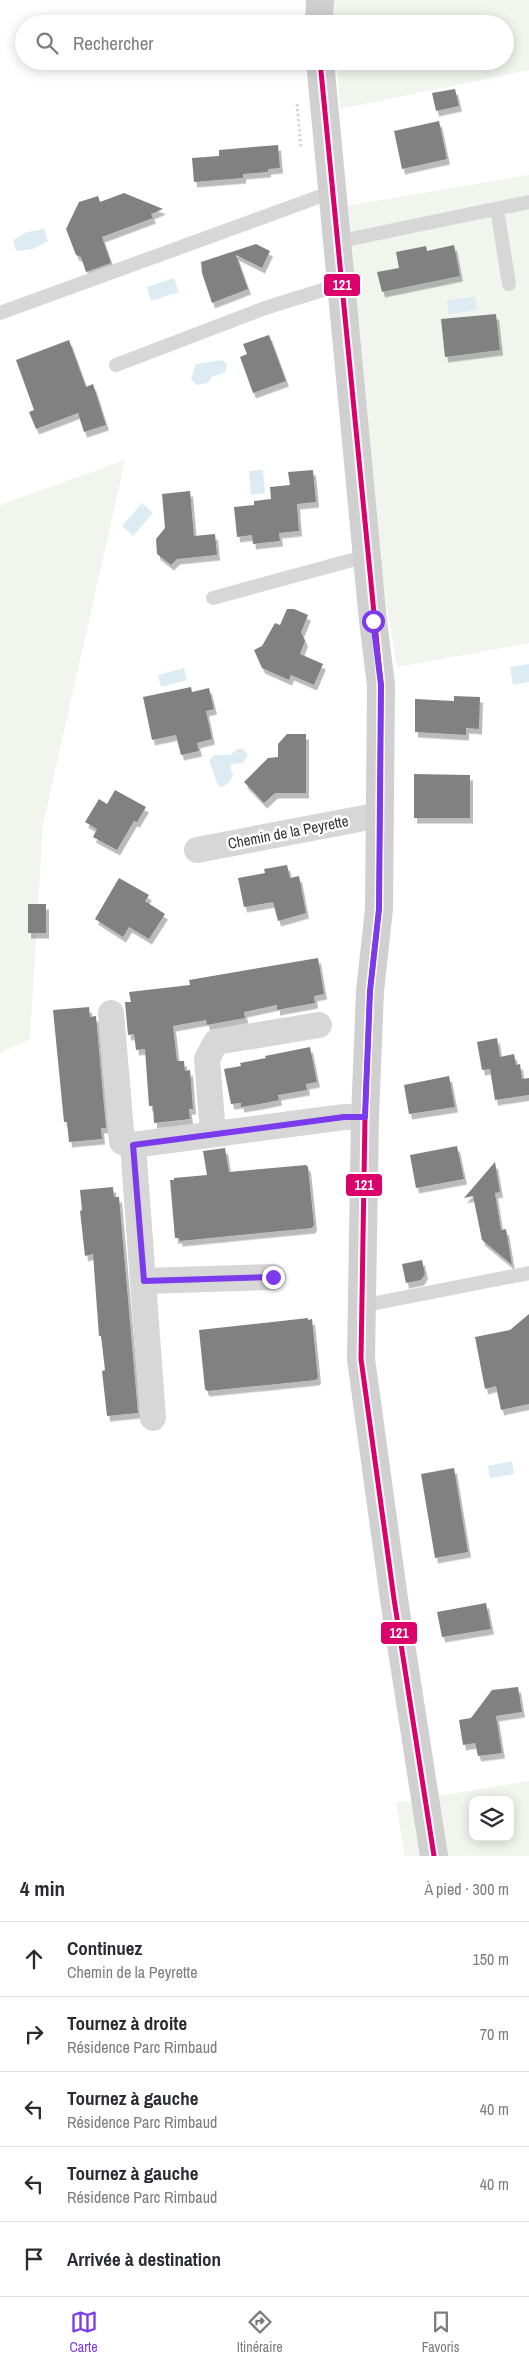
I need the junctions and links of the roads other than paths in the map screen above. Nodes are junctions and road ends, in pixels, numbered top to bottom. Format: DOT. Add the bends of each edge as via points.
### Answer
graph roads {
  1 [pos="320,0"];
  2 [pos="319,15"];
  3 [pos="321,70"];
  4 [pos="332,192"];
  5 [pos="529,202"];
  6 [pos="497,208"];
  7 [pos="336,242"];
  8 [pos="342,284"];
  9 [pos="509,284"];
  10 [pos="0,313"];
  11 [pos="116,365"];
  12 [pos="367,556"];
  13 [pos="213,598"];
  14 [pos="380,815"];
  15 [pos="197,850"];
  16 [pos="111,1013"];
  17 [pos="319,1026"];
  18 [pos="365,1117"];
  19 [pos="212,1133"];
  20 [pos="133,1145"];
  21 [pos="529,1272"];
  22 [pos="273,1277"];
  23 [pos="144,1281"];
  24 [pos="361,1306"];
  25 [pos="153,1418"];
  26 [pos="434,1856"];
  1 -- 2 [label="street"];
  3 -- 4 [label="street"];
  4 -- 7 [label="street"];
  4 -- 10 [label="lane"];
  5 -- 6 [label="lane"];
  6 -- 7 [label="lane"];
  6 -- 9 [label="lane"];
  7 -- 8 [label="street"];
  8 -- 11 [label="lane" via="265,308"];
  8 -- 12 [label="street"];
  12 -- 13 [label="lane"];
  12 -- 14 [label="street" via="381,685"];
  14 -- 15 [label="street, Chemin de la Peyrette"];
  14 -- 18 [label="street" via="379,909 370,991"];
  16 -- 20 [label="street" via="122,1142"];
  17 -- 19 [label="street" via="216,1042 207,1059"];
  18 -- 19 [label="street"];
  18 -- 24 [label="street"];
  19 -- 20 [label="street"];
  20 -- 23 [label="street"];
  21 -- 24 [label="lane"];
  22 -- 23 [label="street"];
  23 -- 25 [label="street"];
  24 -- 26 [label="street" via="366,1396"];
}
